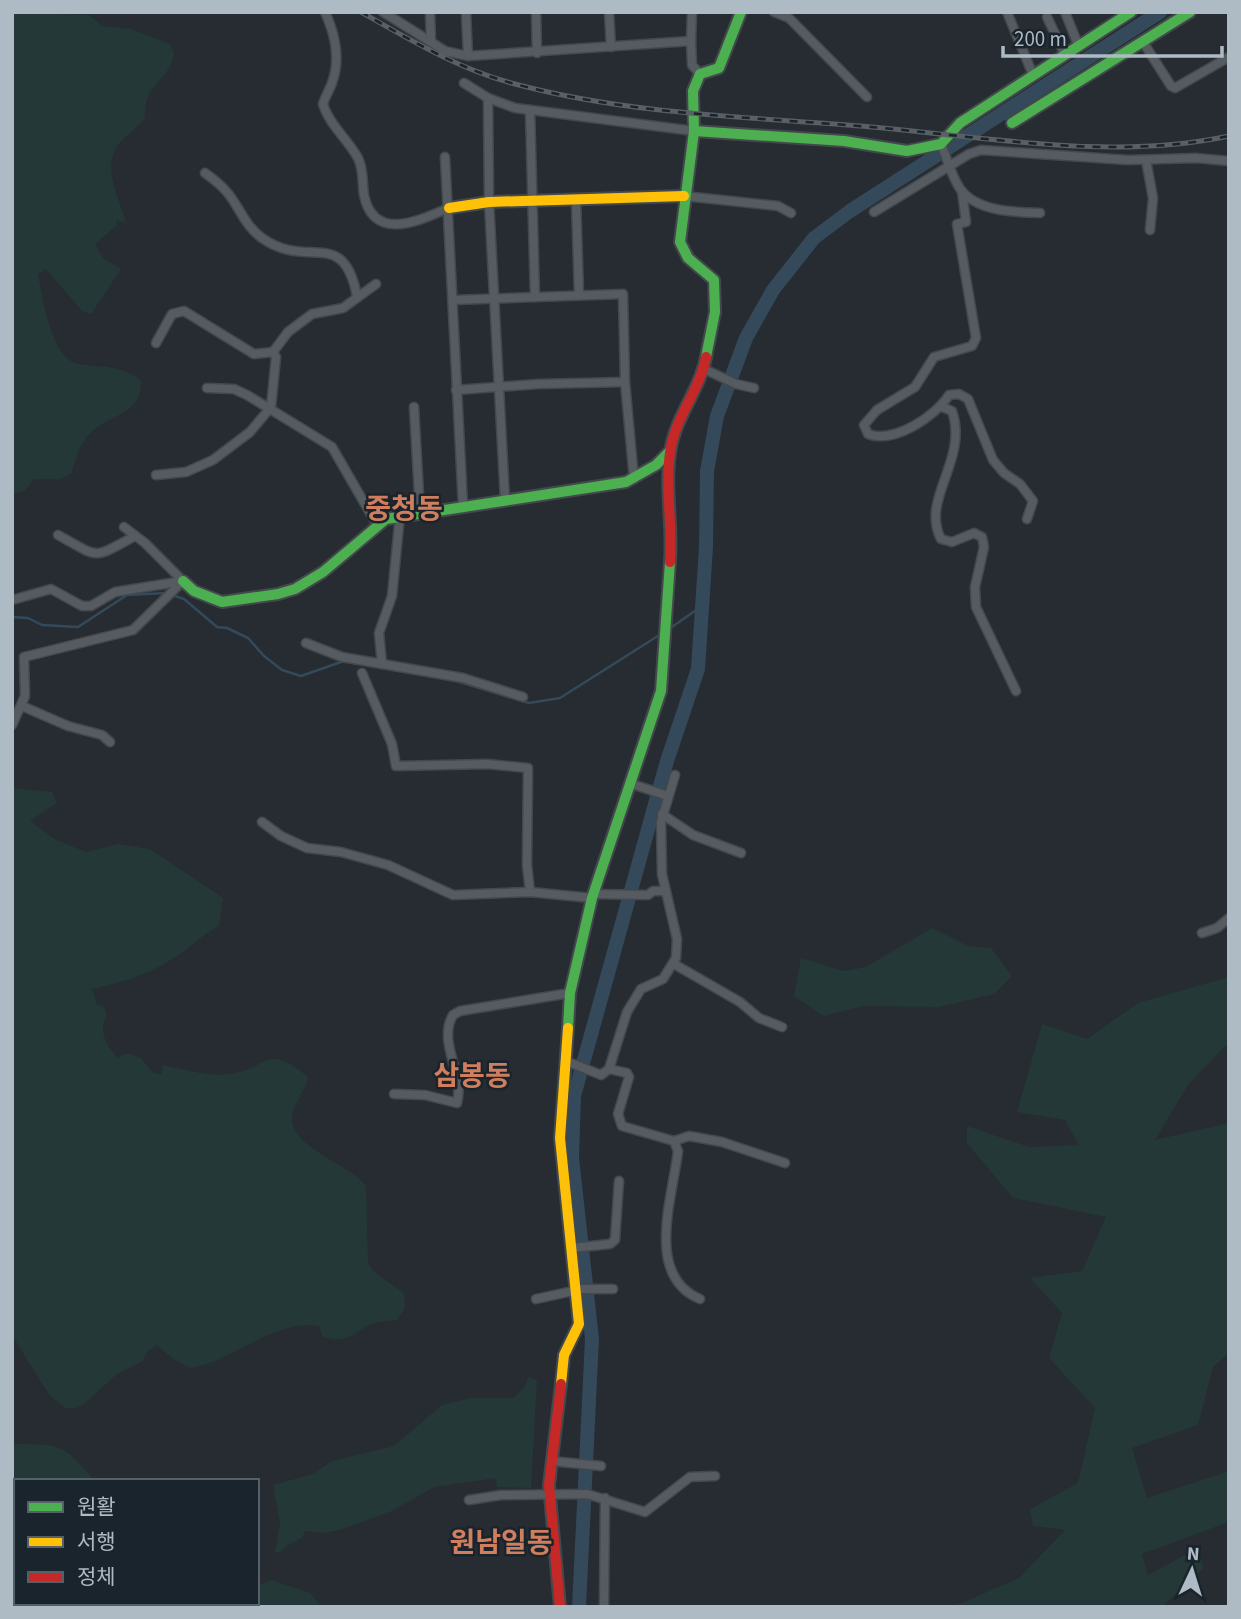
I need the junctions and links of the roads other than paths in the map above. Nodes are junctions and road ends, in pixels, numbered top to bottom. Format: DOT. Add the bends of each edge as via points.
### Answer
graph roads {
  1 [pos="324,12"];
  2 [pos="383,12"];
  3 [pos="430,12"];
  4 [pos="466,12"];
  5 [pos="536,12"];
  6 [pos="609,12"];
  7 [pos="692,12"];
  8 [pos="741,12"];
  9 [pos="774,12"];
  10 [pos="1007,12"];
  11 [pos="1065,12"];
  12 [pos="1190,12"];
  13 [pos="1130,13"];
  14 [pos="1048,17"];
  15 [pos="691,41"];
  16 [pos="431,42"];
  17 [pos="1143,42"];
  18 [pos="611,47"];
  19 [pos="1079,47"];
  20 [pos="537,52"];
  21 [pos="1065,55"];
  22 [pos="468,56"];
  23 [pos="1229,57"];
  24 [pos="700,74"];
  25 [pos="1033,75"];
  26 [pos="464,83"];
  27 [pos="867,97"];
  28 [pos="488,98"];
  29 [pos="530,110"];
  30 [pos="1012,122"];
  31 [pos="694,131"];
  32 [pos="942,147"];
  33 [pos="445,157"];
  34 [pos="1146,160"];
  35 [pos="1229,161"];
  36 [pos="950,164"];
  37 [pos="205,173"];
  38 [pos="962,191"];
  39 [pos="684,196"];
  40 [pos="576,199"];
  41 [pos="533,201"];
  42 [pos="489,202"];
  43 [pos="449,208"];
  44 [pos="874,212"];
  45 [pos="791,213"];
  46 [pos="1040,213"];
  47 [pos="1150,230"];
  48 [pos="376,284"];
  49 [pos="579,295"];
  50 [pos="357,296"];
  51 [pos="535,297"];
  52 [pos="494,298"];
  53 [pos="454,300"];
  54 [pos="156,343"];
  55 [pos="273,352"];
  56 [pos="704,369"];
  57 [pos="625,382"];
  58 [pos="498,387"];
  59 [pos="207,388"];
  60 [pos="754,388"];
  61 [pos="456,390"];
  62 [pos="271,407"];
  63 [pos="414,407"];
  64 [pos="942,407"];
  65 [pos="670,451"];
  66 [pos="156,475"];
  67 [pos="634,479"];
  68 [pos="505,500"];
  69 [pos="463,506"];
  70 [pos="420,512"];
  71 [pos="400,515"];
  72 [pos="1027,519"];
  73 [pos="377,525"];
  74 [pos="124,527"];
  75 [pos="58,535"];
  76 [pos="135,536"];
  77 [pos="183,581"];
  78 [pos="12,600"];
  79 [pos="306,643"];
  80 [pos="12,657"];
  81 [pos="24,657"];
  82 [pos="382,664"];
  83 [pos="362,673"];
  84 [pos="1016,691"];
  85 [pos="523,697"];
  86 [pos="22,706"];
  87 [pos="12,726"];
  88 [pos="110,742"];
  89 [pos="675,775"];
  90 [pos="629,783"];
  91 [pos="667,796"];
  92 [pos="662,814"];
  93 [pos="262,822"];
  94 [pos="741,853"];
  95 [pos="664,891"];
  96 [pos="530,892"];
  97 [pos="593,896"];
  98 [pos="1229,918"];
  99 [pos="1202,933"];
  100 [pos="674,964"];
  101 [pos="570,993"];
  102 [pos="782,1027"];
  103 [pos="569,1063"];
  104 [pos="609,1069"];
  105 [pos="394,1094"];
  106 [pos="674,1141"];
  107 [pos="785,1163"];
  108 [pos="619,1181"];
  109 [pos="574,1248"];
  110 [pos="613,1289"];
  111 [pos="578,1290"];
  112 [pos="536,1299"];
  113 [pos="700,1299"];
  114 [pos="551,1461"];
  115 [pos="601,1466"];
  116 [pos="715,1476"];
  117 [pos="549,1495"];
  118 [pos="605,1498"];
  119 [pos="469,1500"];
  120 [pos="560,1607"];
  121 [pos="604,1607"];
  1 -- 43 [label="street" via="336,42 333,80 324,109 360,161 367,204 380,219 400,225"];
  2 -- 16 [label="street"];
  3 -- 16 [label="street"];
  4 -- 22 [label="street"];
  5 -- 20 [label="street"];
  6 -- 18 [label="street"];
  7 -- 15 [label="street"];
  8 -- 24 [label="main road" via="719,68"];
  9 -- 27 [label="street" via="789,18"];
  10 -- 25 [label="street"];
  11 -- 19 [label="street"];
  12 -- 17 [label="main road"];
  13 -- 19 [label="main road"];
  14 -- 21 [label="street"];
  15 -- 18 [label="street"];
  15 -- 24 [label="street" via="692,65"];
  16 -- 22 [label="street"];
  17 -- 23 [label="street" via="1175,88"];
  17 -- 30 [label="main road"];
  18 -- 20 [label="street"];
  19 -- 21 [label="main road"];
  20 -- 22 [label="street"];
  21 -- 25 [label="main road"];
  24 -- 31 [label="main road" via="694,89"];
  25 -- 32 [label="main road" via="960,123"];
  26 -- 28 [label="street"];
  28 -- 29 [label="street"];
  28 -- 42 [label="street"];
  29 -- 31 [label="street"];
  29 -- 41 [label="street"];
  31 -- 32 [label="main road" via="844,141 907,151"];
  31 -- 39 [label="main road"];
  32 -- 36 [label="street"];
  33 -- 43 [label="street"];
  34 -- 35 [label="street"];
  34 -- 36 [label="street" via="981,150"];
  34 -- 47 [label="street" via="1153,198"];
  36 -- 38 [label="street"];
  36 -- 44 [label="street"];
  37 -- 50 [label="street" via="226,191 241,217 262,237 298,253 340,256 352,272"];
  38 -- 46 [label="street" via="998,209"];
  38 -- 64 [label="street" via="966,222 957,224 976,338 972,346 934,357 915,387 868,417 865,430 874,436 890,435"];
  39 -- 40 [label="main road"];
  39 -- 45 [label="street" via="778,206"];
  39 -- 56 [label="main road" via="680,242 688,258 714,280 716,290"];
  40 -- 41 [label="main road"];
  40 -- 49 [label="street"];
  41 -- 42 [label="main road"];
  41 -- 51 [label="street"];
  42 -- 43 [label="main road"];
  42 -- 52 [label="street"];
  43 -- 53 [label="street"];
  48 -- 50 [label="street"];
  49 -- 51 [label="street"];
  49 -- 57 [label="street" via="623,294"];
  50 -- 55 [label="street" via="343,308 312,314 288,332"];
  51 -- 52 [label="street"];
  52 -- 53 [label="street"];
  52 -- 58 [label="street"];
  53 -- 61 [label="street"];
  54 -- 55 [label="street" via="172,314 184,311 254,354"];
  55 -- 62 [label="street"];
  56 -- 60 [label="street"];
  56 -- 65 [label="main road"];
  57 -- 58 [label="street"];
  57 -- 67 [label="street"];
  58 -- 61 [label="street"];
  58 -- 68 [label="street"];
  59 -- 62 [label="street" via="234,389"];
  61 -- 69 [label="street"];
  62 -- 66 [label="street" via="250,432 214,460 186,472"];
  62 -- 73 [label="street" via="332,447"];
  63 -- 70 [label="street"];
  64 -- 72 [label="street" via="948,395 968,399 993,460 1033,501"];
  64 -- 84 [label="street" via="952,411 956,445 937,498 938,532 941,539 953,542 974,533 982,537 976,607"];
  65 -- 67 [label="main road"];
  65 -- 90 [label="main road" via="671,553 658,706"];
  67 -- 68 [label="main road"];
  68 -- 69 [label="main road"];
  69 -- 70 [label="main road"];
  70 -- 71 [label="main road"];
  71 -- 73 [label="main road"];
  71 -- 82 [label="street" via="391,602 379,633"];
  73 -- 77 [label="main road" via="316,577 278,594 222,602"];
  74 -- 76 [label="street"];
  75 -- 76 [label="street" via="93,555"];
  76 -- 77 [label="street"];
  77 -- 78 [label="street" via="115,592 91,606 82,606 51,589"];
  77 -- 81 [label="street" via="133,630"];
  79 -- 82 [label="street" via="342,657"];
  80 -- 81 [label="street"];
  81 -- 86 [label="street"];
  82 -- 85 [label="street" via="464,678"];
  83 -- 96 [label="street" via="394,750 396,766 528,768"];
  86 -- 87 [label="street"];
  86 -- 88 [label="street"];
  89 -- 91 [label="street"];
  90 -- 91 [label="street"];
  90 -- 97 [label="main road"];
  91 -- 92 [label="street"];
  92 -- 94 [label="street" via="693,835"];
  92 -- 95 [label="street"];
  93 -- 96 [label="street" via="307,848 388,865 453,895"];
  95 -- 97 [label="street"];
  95 -- 100 [label="street" via="677,939"];
  96 -- 97 [label="street"];
  97 -- 101 [label="main road"];
  98 -- 99 [label="street"];
  100 -- 102 [label="street" via="759,1018"];
  100 -- 104 [label="street" via="663,979 641,989 627,1012"];
  101 -- 103 [label="main road"];
  101 -- 105 [label="street" via="453,1015 448,1034 457,1103"];
  103 -- 104 [label="street" via="601,1074"];
  103 -- 109 [label="main road" via="560,1138"];
  104 -- 106 [label="street" via="629,1077 618,1114 622,1126"];
  106 -- 107 [label="street" via="702,1138"];
  106 -- 113 [label="street" via="678,1151 667,1250 677,1283"];
  108 -- 109 [label="street" via="615,1240"];
  109 -- 111 [label="main road"];
  110 -- 111 [label="street"];
  111 -- 112 [label="street"];
  111 -- 114 [label="main road" via="579,1324 564,1355"];
  114 -- 115 [label="street"];
  114 -- 117 [label="main road"];
  116 -- 118 [label="street" via="690,1477 645,1512"];
  117 -- 118 [label="street"];
  117 -- 119 [label="street"];
  117 -- 120 [label="main road"];
  118 -- 121 [label="street"];
}
